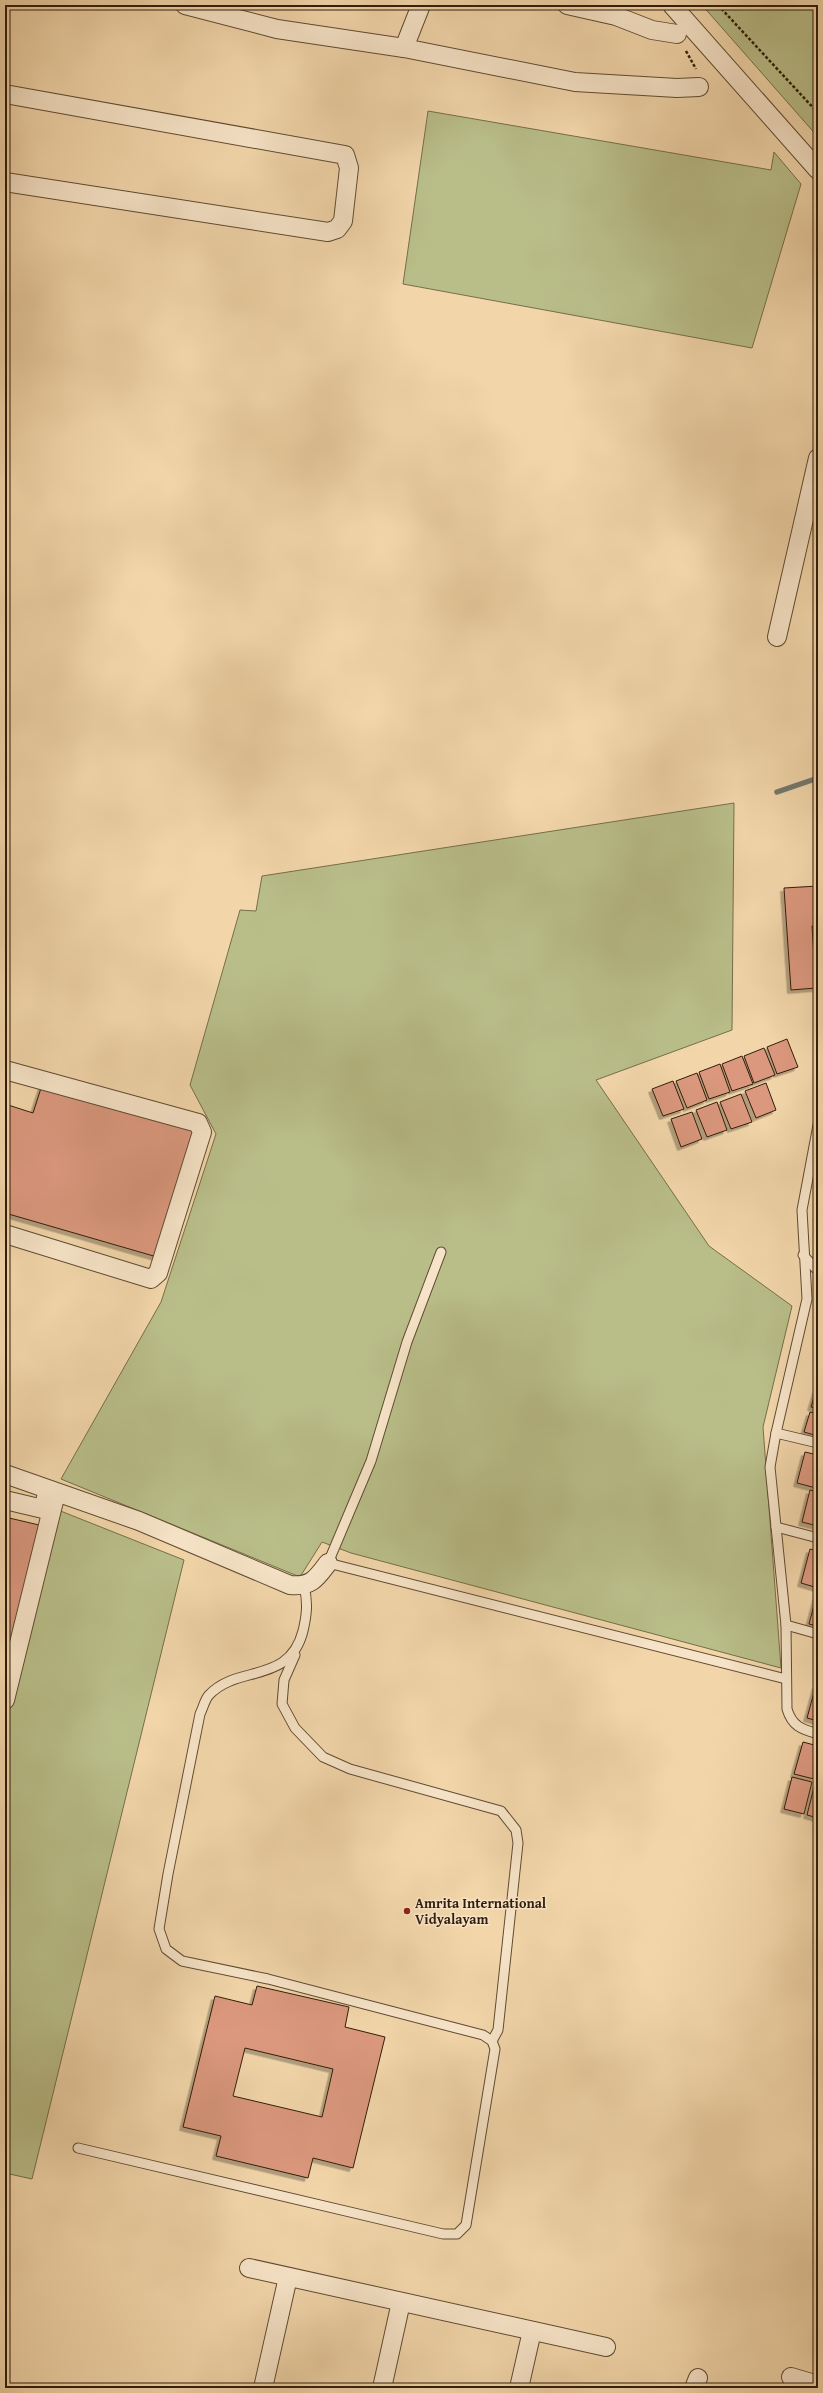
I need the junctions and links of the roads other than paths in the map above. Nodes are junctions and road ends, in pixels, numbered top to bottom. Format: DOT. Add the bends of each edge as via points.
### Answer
graph roads {
  1 [pos="185,5"];
  2 [pos="421,5"];
  3 [pos="567,5"];
  4 [pos="672,5"];
  5 [pos="677,34"];
  6 [pos="404,48"];
  7 [pos="699,87"];
  8 [pos="5,94"];
  9 [pos="818,170"];
  10 [pos="5,182"];
  11 [pos="818,458"];
  12 [pos="777,637"];
  13 [pos="5,1070"];
  14 [pos="818,1125"];
  15 [pos="5,1234"];
  16 [pos="441,1252"];
  17 [pos="803,1255"];
  18 [pos="818,1271"];
  19 [pos="776,1433"];
  20 [pos="818,1443"];
  21 [pos="5,1474"];
  22 [pos="52,1492"];
  23 [pos="5,1500"];
  24 [pos="47,1510"];
  25 [pos="776,1527"];
  26 [pos="818,1538"];
  27 [pos="328,1563"];
  28 [pos="304,1586"];
  29 [pos="786,1625"];
  30 [pos="818,1634"];
  31 [pos="300,1644"];
  32 [pos="786,1679"];
  33 [pos="5,1700"];
  34 [pos="818,1734"];
  35 [pos="492,2041"];
  36 [pos="78,2148"];
  37 [pos="249,2268"];
  38 [pos="288,2277"];
  39 [pos="401,2302"];
  40 [pos="532,2331"];
  41 [pos="606,2347"];
  42 [pos="791,2377"];
  43 [pos="818,2385"];
  44 [pos="264,2388"];
  45 [pos="382,2388"];
  46 [pos="519,2388"];
  1 -- 6 [label="street" via="277,29"];
  2 -- 6 [label="street"];
  3 -- 5 [label="street" via="616,16 652,30"];
  4 -- 9 [label="street"];
  6 -- 7 [label="street" via="575,82"];
  8 -- 10 [label="street" via="345,155 349,168 343,221 337,229 328,232"];
  11 -- 12 [label="street"];
  13 -- 15 [label="street" via="198,1123 202,1132 158,1273 152,1279"];
  14 -- 17 [label="lane" via="802,1210"];
  16 -- 27 [label="lane" via="407,1342 371,1461"];
  17 -- 18 [label="lane"];
  17 -- 19 [label="lane" via="807,1299"];
  19 -- 20 [label="lane"];
  19 -- 25 [label="lane" via="770,1467"];
  21 -- 22 [label="street"];
  22 -- 24 [label="street"];
  22 -- 28 [label="street" via="139,1521 290,1585"];
  23 -- 24 [label="street"];
  24 -- 33 [label="street"];
  25 -- 26 [label="lane"];
  25 -- 29 [label="lane"];
  27 -- 28 [label="street" via="316,1578"];
  27 -- 32 [label="lane"];
  28 -- 31 [label="lane" via="307,1615"];
  29 -- 30 [label="lane"];
  29 -- 32 [label="lane"];
  31 -- 35 [label="lane" via="284,1680 282,1704 295,1728 323,1757 350,1769 501,1811 516,1830 518,1843 499,2022"];
  31 -- 35 [label="lane" via="288,1660 263,1672 229,1682 209,1695 200,1714 159,1929 166,1949 182,1961 268,1979 483,2035"];
  32 -- 34 [label="lane" via="790,1720 799,1728"];
  35 -- 36 [label="lane" via="495,2049 466,2225 457,2234 443,2234"];
  37 -- 38 [label="street"];
  38 -- 39 [label="street"];
  38 -- 44 [label="street"];
  39 -- 40 [label="street"];
  39 -- 45 [label="street"];
  40 -- 41 [label="street"];
  40 -- 46 [label="street"];
  42 -- 43 [label="street"];
}
